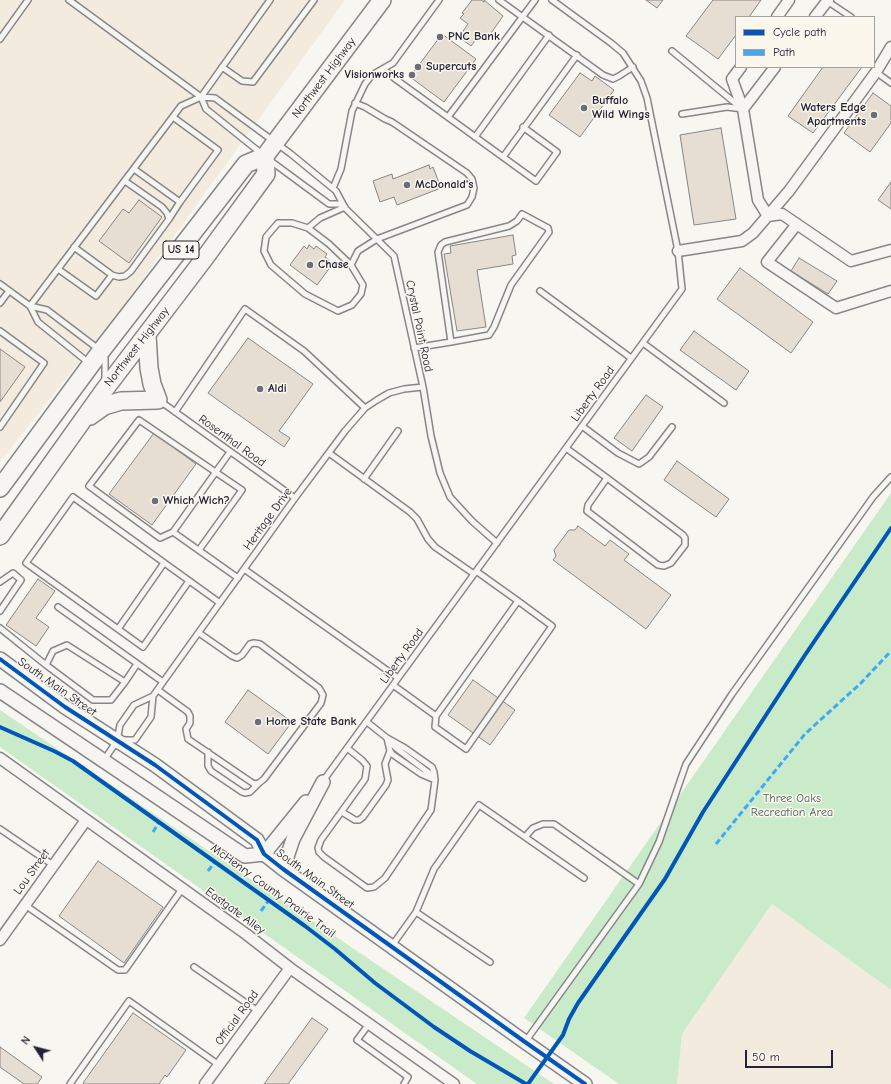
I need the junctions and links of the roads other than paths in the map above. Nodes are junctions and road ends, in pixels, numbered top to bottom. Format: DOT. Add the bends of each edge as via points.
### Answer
graph roads {
  1 [pos="28,0"];
  2 [pos="69,0"];
  3 [pos="270,0"];
  4 [pos="314,0"];
  5 [pos="382,0"];
  6 [pos="439,0"];
  7 [pos="499,0"];
  8 [pos="535,0"];
  9 [pos="552,0"];
  10 [pos="789,0"];
  11 [pos="827,0"];
  12 [pos="778,16"];
  13 [pos="816,16"];
  14 [pos="850,16"];
  15 [pos="522,17"];
  16 [pos="549,34"];
  17 [pos="0,38"];
  18 [pos="891,47"];
  19 [pos="672,51"];
  20 [pos="577,55"];
  21 [pos="222,67"];
  22 [pos="633,67"];
  23 [pos="740,68"];
  24 [pos="774,68"];
  25 [pos="383,69"];
  26 [pos="876,72"];
  27 [pos="891,83"];
  28 [pos="201,97"];
  29 [pos="355,103"];
  30 [pos="743,109"];
  31 [pos="682,114"];
  32 [pos="173,117"];
  33 [pos="448,117"];
  34 [pos="523,127"];
  35 [pos="475,136"];
  36 [pos="275,142"];
  37 [pos="265,156"];
  38 [pos="503,157"];
  39 [pos="134,169"];
  40 [pos="125,181"];
  41 [pos="332,188"];
  42 [pos="180,202"];
  43 [pos="344,207"];
  44 [pos="768,216"];
  45 [pos="169,219"];
  46 [pos="797,224"];
  47 [pos="308,228"];
  48 [pos="377,239"];
  49 [pos="74,247"];
  50 [pos="891,250"];
  51 [pos="678,251"];
  52 [pos="351,265"];
  53 [pos="58,269"];
  54 [pos="112,275"];
  55 [pos="0,284"];
  56 [pos="540,290"];
  57 [pos="9,291"];
  58 [pos="891,292"];
  59 [pos="0,303"];
  60 [pos="30,306"];
  61 [pos="0,331"];
  62 [pos="147,335"];
  63 [pos="451,342"];
  64 [pos="643,343"];
  65 [pos="414,348"];
  66 [pos="96,358"];
  67 [pos="632,358"];
  68 [pos="423,387"];
  69 [pos="105,389"];
  70 [pos="158,400"];
  71 [pos="724,403"];
  72 [pos="365,408"];
  73 [pos="175,412"];
  74 [pos="80,424"];
  75 [pos="0,426"];
  76 [pos="582,426"];
  77 [pos="672,427"];
  78 [pos="398,431"];
  79 [pos="566,448"];
  80 [pos="230,452"];
  81 [pos="329,453"];
  82 [pos="216,472"];
  83 [pos="891,477"];
  84 [pos="607,478"];
  85 [pos="364,479"];
  86 [pos="0,488"];
  87 [pos="295,498"];
  88 [pos="173,532"];
  89 [pos="0,536"];
  90 [pos="497,543"];
  91 [pos="199,550"];
  92 [pos="164,563"];
  93 [pos="244,569"];
  94 [pos="475,572"];
  95 [pos="238,578"];
  96 [pos="189,581"];
  97 [pos="0,582"];
  98 [pos="518,601"];
  99 [pos="220,603"];
  100 [pos="58,607"];
  101 [pos="0,611"];
  102 [pos="0,628"];
  103 [pos="118,629"];
  104 [pos="199,632"];
  105 [pos="0,659"];
  106 [pos="137,664"];
  107 [pos="46,665"];
  108 [pos="398,678"];
  109 [pos="125,682"];
  110 [pos="163,682"];
  111 [pos="393,685"];
  112 [pos="158,690"];
  113 [pos="0,691"];
  114 [pos="153,696"];
  115 [pos="436,716"];
  116 [pos="367,722"];
  117 [pos="387,738"];
  118 [pos="117,741"];
  119 [pos="347,748"];
  120 [pos="390,750"];
  121 [pos="208,752"];
  122 [pos="0,758"];
  123 [pos="104,760"];
  124 [pos="435,780"];
  125 [pos="323,782"];
  126 [pos="259,783"];
  127 [pos="342,812"];
  128 [pos="86,820"];
  129 [pos="0,829"];
  130 [pos="525,837"];
  131 [pos="264,854"];
  132 [pos="53,865"];
  133 [pos="283,869"];
  134 [pos="584,878"];
  135 [pos="639,884"];
  136 [pos="182,889"];
  137 [pos="25,905"];
  138 [pos="416,912"];
  139 [pos="0,940"];
  140 [pos="391,947"];
  141 [pos="490,962"];
  142 [pos="194,967"];
  143 [pos="290,968"];
  144 [pos="258,1011"];
  145 [pos="369,1024"];
  146 [pos="525,1042"];
  147 [pos="219,1066"];
  148 [pos="443,1081"];
  149 [pos="70,1084"];
  150 [pos="205,1084"];
  151 [pos="404,1084"];
  152 [pos="454,1084"];
  153 [pos="585,1084"];
  1 -- 17 [label="lane"];
  2 -- 28 [label="lane"];
  3 -- 21 [label="lane"];
  4 -- 21 [label="lane" via="253,82 242,81"];
  5 -- 36 [label="main road, Northwest Highway"];
  6 -- 25 [label="lane" via="393,63"];
  7 -- 15 [label="lane"];
  8 -- 15 [label="lane"];
  9 -- 22 [label="lane, Liberty Road" via="612,43"];
  10 -- 12 [label="street"];
  11 -- 13 [label="street"];
  11 -- 14 [label="lane"];
  15 -- 16 [label="lane"];
  15 -- 33 [label="lane"];
  16 -- 20 [label="lane"];
  16 -- 35 [label="lane"];
  18 -- 26 [label="street"];
  19 -- 30 [label="lane"];
  20 -- 22 [label="lane" via="603,75 613,79"];
  20 -- 34 [label="lane"];
  21 -- 28 [label="lane"];
  22 -- 51 [label="lane, Liberty Road" via="647,98"];
  23 -- 30 [label="street" via="732,79"];
  24 -- 30 [label="street"];
  25 -- 29 [label="lane" via="372,75"];
  25 -- 33 [label="lane"];
  26 -- 27 [label="lane"];
  26 -- 44 [label="street"];
  28 -- 32 [label="lane" via="181,106"];
  28 -- 36 [label="lane" via="215,98"];
  28 -- 37 [label="lane, Crystal Point Road" via="206,109"];
  29 -- 41 [label="lane" via="341,169"];
  29 -- 48 [label="lane" via="392,122 467,173 474,188 467,206"];
  30 -- 31 [label="lane" via="727,106"];
  30 -- 44 [label="street" via="758,200"];
  32 -- 39 [label="lane"];
  32 -- 42 [label="lane" via="218,150"];
  33 -- 35 [label="lane"];
  34 -- 38 [label="lane"];
  34 -- 38 [label="lane" via="557,152 536,181"];
  35 -- 38 [label="lane"];
  36 -- 37 [label="main road, Northwest Highway"];
  36 -- 41 [label="lane"];
  37 -- 43 [label="lane, Crystal Point Road" via="329,204 340,204"];
  37 -- 62 [label="main road, Northwest Highway / US 14" via="266,174"];
  37 -- 66 [label="main road, Northwest Highway / US 14" via="246,164"];
  39 -- 40 [label="lane"];
  39 -- 42 [label="lane"];
  40 -- 45 [label="lane" via="162,207"];
  40 -- 49 [label="lane"];
  41 -- 43 [label="lane"];
  42 -- 45 [label="lane"];
  43 -- 47 [label="lane" via="320,218"];
  43 -- 48 [label="lane, Crystal Point Road"];
  44 -- 46 [label="street" via="782,214"];
  44 -- 51 [label="street" via="742,241"];
  45 -- 54 [label="lane" via="131,271 125,276"];
  46 -- 50 [label="street" via="851,261"];
  46 -- 58 [label="street" via="767,262 836,308"];
  47 -- 52 [label="lane" via="330,244"];
  47 -- 52 [label="lane" via="278,222 266,237 264,251 271,265 304,294 338,311 352,305 361,294 363,284"];
  48 -- 52 [label="lane" via="358,251"];
  48 -- 65 [label="lane, Crystal Point Road" via="394,256"];
  49 -- 53 [label="lane"];
  49 -- 54 [label="lane"];
  51 -- 64 [label="lane, Liberty Road" via="682,288"];
  53 -- 54 [label="lane" via="96,296"];
  53 -- 60 [label="lane"];
  55 -- 57 [label="lane"];
  56 -- 67 [label="lane"];
  57 -- 59 [label="lane"];
  57 -- 60 [label="lane"];
  60 -- 66 [label="lane" via="47,310"];
  60 -- 66 [label="lane" via="38,322"];
  61 -- 75 [label="lane" via="44,362"];
  62 -- 69 [label="main road, Northwest Highway / US 14"];
  62 -- 70 [label="main road" via="149,368"];
  63 -- 63 [label="lane" via="488,335 494,327 511,285 549,232 548,228 522,214 510,226 441,245 438,252"];
  63 -- 65 [label="lane"];
  64 -- 67 [label="lane, Liberty Road"];
  64 -- 71 [label="lane"];
  65 -- 68 [label="lane, Crystal Point Road"];
  66 -- 69 [label="lane" via="105,358"];
  66 -- 86 [label="main road, Northwest Highway / US 14"];
  67 -- 76 [label="lane, Liberty Road"];
  68 -- 72 [label="lane, Heritage Drive" via="389,393"];
  68 -- 90 [label="lane, Crystal Point Road" via="440,473 450,497"];
  69 -- 74 [label="main road, Northwest Highway / US 14"];
  70 -- 73 [label="lane, Rosenthal Road"];
  70 -- 74 [label="main road" via="120,401 104,406"];
  72 -- 73 [label="lane" via="304,351 245,309"];
  72 -- 81 [label="lane, Heritage Drive"];
  73 -- 80 [label="lane, Rosenthal Road"];
  74 -- 89 [label="main road, Northwest Highway / US 14"];
  76 -- 77 [label="lane" via="639,464 649,457"];
  76 -- 79 [label="lane, Liberty Road"];
  78 -- 85 [label="lane"];
  79 -- 84 [label="lane"];
  79 -- 90 [label="lane, Liberty Road"];
  80 -- 82 [label="lane"];
  80 -- 87 [label="lane, Rosenthal Road"];
  81 -- 85 [label="lane"];
  81 -- 87 [label="lane, Heritage Drive"];
  82 -- 88 [label="lane"];
  82 -- 88 [label="lane" via="139,420 89,486 160,538"];
  82 -- 91 [label="lane" via="242,490"];
  83 -- 135 [label="lane" via="873,497 774,635 686,764 659,842"];
  84 -- 84 [label="lane" via="683,535 684,545 671,563 658,565 587,511 588,505"];
  85 -- 94 [label="lane" via="410,512 436,547"];
  87 -- 93 [label="lane, Heritage Drive"];
  88 -- 91 [label="lane"];
  90 -- 94 [label="lane, Liberty Road"];
  91 -- 95 [label="lane"];
  92 -- 96 [label="lane"];
  92 -- 103 [label="lane"];
  92 -- 103 [label="lane" via="73,496 26,563"];
  93 -- 95 [label="lane, Heritage Drive"];
  93 -- 108 [label="lane"];
  94 -- 98 [label="lane"];
  94 -- 108 [label="lane, Liberty Road"];
  95 -- 99 [label="lane, Heritage Drive"];
  96 -- 99 [label="lane"];
  96 -- 103 [label="lane" via="143,647"];
  97 -- 101 [label="lane" via="13,573 21,580"];
  98 -- 115 [label="lane"];
  98 -- 115 [label="lane" via="552,626 466,749 434,727"];
  99 -- 104 [label="lane, Heritage Drive"];
  100 -- 106 [label="lane"];
  102 -- 107 [label="lane"];
  104 -- 110 [label="lane, Heritage Drive"];
  104 -- 126 [label="lane" via="237,658 250,644 260,644 319,688 323,695 321,703"];
  105 -- 118 [label="street, South Main Street" via="65,707"];
  106 -- 109 [label="lane"];
  106 -- 110 [label="lane"];
  107 -- 109 [label="lane" via="54,651 67,645"];
  107 -- 109 [label="lane" via="93,700 111,700"];
  108 -- 111 [label="lane, Liberty Road"];
  110 -- 112 [label="lane, Heritage Drive"];
  111 -- 115 [label="lane"];
  111 -- 116 [label="lane, Liberty Road"];
  112 -- 114 [label="lane, Heritage Drive"];
  112 -- 121 [label="lane" via="188,712 190,723 186,735"];
  113 -- 123 [label="street, South Main Street"];
  114 -- 118 [label="lane, Heritage Drive" via="134,705 120,725"];
  114 -- 118 [label="lane" via="151,717 135,740"];
  116 -- 117 [label="lane"];
  116 -- 119 [label="lane, Liberty Road"];
  117 -- 120 [label="lane"];
  117 -- 124 [label="lane"];
  118 -- 123 [label="lane, Heritage Drive"];
  118 -- 131 [label="street, South Main Street" via="155,765 257,840"];
  119 -- 125 [label="lane, Liberty Road"];
  119 -- 127 [label="lane" via="367,766 367,773 362,785"];
  120 -- 124 [label="lane" via="415,771"];
  120 -- 127 [label="lane" via="385,764 388,780 386,785 363,817 355,820"];
  121 -- 126 [label="lane" via="250,782"];
  121 -- 126 [label="lane" via="208,766 211,771 242,792 250,792"];
  122 -- 128 [label="street, Eastgate Alley"];
  123 -- 131 [label="street, South Main Street" via="245,856"];
  124 -- 127 [label="lane" via="431,810 385,878 374,886 367,888 362,885 319,852 321,840"];
  125 -- 131 [label="street"];
  125 -- 133 [label="street" via="293,839"];
  128 -- 132 [label="street, Lou Street"];
  128 -- 136 [label="street, Eastgate Alley"];
  129 -- 132 [label="lane"];
  130 -- 134 [label="lane"];
  130 -- 135 [label="lane" via="533,828 543,824 554,824"];
  130 -- 138 [label="lane" via="480,805 434,869"];
  131 -- 133 [label="street, South Main Street"];
  132 -- 137 [label="street, Lou Street"];
  133 -- 140 [label="street, South Main Street"];
  135 -- 146 [label="lane"];
  136 -- 137 [label="lane" via="125,970 118,970"];
  136 -- 143 [label="street, Eastgate Alley"];
  137 -- 139 [label="street, Lou Street"];
  138 -- 140 [label="lane"];
  138 -- 141 [label="lane"];
  140 -- 146 [label="street, South Main Street"];
  142 -- 144 [label="lane"];
  143 -- 144 [label="street, Official Road"];
  143 -- 145 [label="street, Eastgate Alley"];
  144 -- 147 [label="street, Official Road"];
  145 -- 148 [label="street, Eastgate Alley"];
  145 -- 151 [label="lane" via="357,1040 408,1077"];
  146 -- 153 [label="street, South Main Street"];
  147 -- 149 [label="lane" via="129,1001"];
  147 -- 150 [label="street, Official Road"];
  148 -- 152 [label="street, Eastgate Alley"];
}
